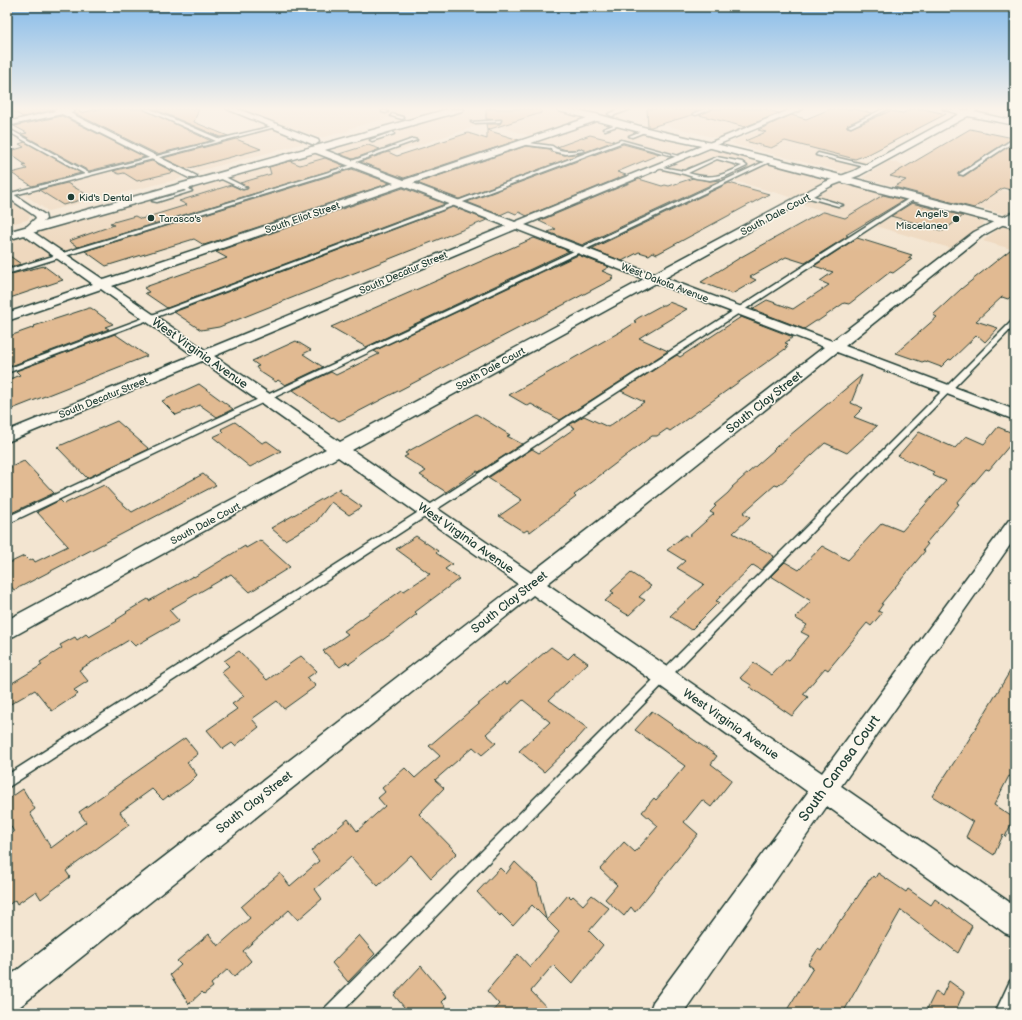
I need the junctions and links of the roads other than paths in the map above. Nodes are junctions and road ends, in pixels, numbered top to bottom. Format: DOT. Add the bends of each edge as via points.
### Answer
graph roads {
  1 [pos="56,157"];
  2 [pos="156,157"];
  3 [pos="269,157"];
  4 [pos="279,157"];
  5 [pos="340,157"];
  6 [pos="371,157"];
  7 [pos="482,157"];
  8 [pos="581,157"];
  9 [pos="680,157"];
  10 [pos="754,157"];
  11 [pos="758,157"];
  12 [pos="829,157"];
  13 [pos="886,157"];
  14 [pos="988,157"];
  15 [pos="772,160"];
  16 [pos="354,163"];
  17 [pos="740,163"];
  18 [pos="869,166"];
  19 [pos="656,167"];
  20 [pos="686,173"];
  21 [pos="961,174"];
  22 [pos="89,175"];
  23 [pos="192,176"];
  24 [pos="219,176"];
  25 [pos="844,179"];
  26 [pos="404,183"];
  27 [pos="182,186"];
  28 [pos="245,188"];
  29 [pos="8,195"];
  30 [pos="808,196"];
  31 [pos="915,197"];
  32 [pos="155,201"];
  33 [pos="457,203"];
  34 [pos="840,205"];
  35 [pos="1015,214"];
  36 [pos="1002,220"];
  37 [pos="35,224"];
  38 [pos="1015,224"];
  39 [pos="516,225"];
  40 [pos="7,228"];
  41 [pos="7,236"];
  42 [pos="582,250"];
  43 [pos="61,256"];
  44 [pos="7,272"];
  45 [pos="655,278"];
  46 [pos="102,285"];
  47 [pos="739,310"];
  48 [pos="7,317"];
  49 [pos="150,317"];
  50 [pos="1015,321"];
  51 [pos="835,347"];
  52 [pos="204,355"];
  53 [pos="7,370"];
  54 [pos="947,389"];
  55 [pos="266,399"];
  56 [pos="1015,415"];
  57 [pos="7,437"];
  58 [pos="339,450"];
  59 [pos="427,511"];
  60 [pos="7,521"];
  61 [pos="1015,524"];
  62 [pos="532,584"];
  63 [pos="7,630"];
  64 [pos="663,676"];
  65 [pos="7,782"];
  66 [pos="823,789"];
  67 [pos="1015,923"];
  68 [pos="1015,986"];
  69 [pos="7,997"];
  70 [pos="330,1013"];
  71 [pos="664,1013"];
  72 [pos="1003,1013"];
  1 -- 22 [label="lane"];
  2 -- 22 [label="lane"];
  2 -- 23 [label="street"];
  3 -- 23 [label="main road"];
  4 -- 24 [label="main road"];
  5 -- 16 [label="street, West Dakota Avenue"];
  6 -- 16 [label="lane"];
  7 -- 26 [label="street, South Eliot Street"];
  8 -- 33 [label="lane"];
  9 -- 19 [label="street, South Decatur Street"];
  10 -- 17 [label="lane"];
  11 -- 15 [label="main road"];
  12 -- 18 [label="lane"];
  13 -- 18 [label="street, South Dale Court"];
  14 -- 21 [label="lane"];
  15 -- 25 [label="main road"];
  15 -- 42 [label="lane"];
  16 -- 26 [label="street, West Dakota Avenue"];
  16 -- 43 [label="lane"];
  17 -- 20 [label="lane" via="717,158"];
  17 -- 20 [label="lane" via="745,166 717,179 696,178"];
  18 -- 25 [label="street, South Dale Court"];
  19 -- 20 [label="lane"];
  19 -- 39 [label="street, South Decatur Street"];
  22 -- 29 [label="lane"];
  23 -- 37 [label="main road"];
  24 -- 27 [label="main road"];
  24 -- 28 [label="lane"];
  25 -- 30 [label="street, South Dale Court" via="828,184"];
  25 -- 31 [label="main road"];
  26 -- 33 [label="street, West Dakota Avenue"];
  26 -- 46 [label="street, South Eliot Street"];
  27 -- 32 [label="lane" via="190,191"];
  27 -- 37 [label="main road"];
  29 -- 37 [label="street, West Virginia Avenue" via="40,215"];
  30 -- 34 [label="lane"];
  30 -- 45 [label="street, South Dale Court"];
  31 -- 36 [label="main road"];
  31 -- 47 [label="lane"];
  33 -- 39 [label="street, West Dakota Avenue"];
  33 -- 49 [label="lane"];
  35 -- 36 [label="street, South Clay Street"];
  36 -- 38 [label="main road"];
  36 -- 51 [label="street, South Clay Street" via="978,234"];
  37 -- 40 [label="main road"];
  37 -- 41 [label="main road"];
  37 -- 43 [label="street, West Virginia Avenue" via="28,233"];
  39 -- 42 [label="street, West Dakota Avenue"];
  39 -- 52 [label="street, South Decatur Street"];
  42 -- 45 [label="street, West Dakota Avenue"];
  42 -- 55 [label="lane"];
  43 -- 44 [label="lane"];
  43 -- 46 [label="street, West Virginia Avenue"];
  45 -- 47 [label="street, West Dakota Avenue"];
  45 -- 58 [label="street, South Dale Court"];
  46 -- 48 [label="street, South Eliot Street"];
  46 -- 49 [label="street, West Virginia Avenue"];
  47 -- 51 [label="street, West Dakota Avenue"];
  47 -- 59 [label="lane"];
  49 -- 52 [label="street, West Virginia Avenue"];
  49 -- 53 [label="lane"];
  50 -- 54 [label="lane"];
  51 -- 54 [label="street, West Dakota Avenue"];
  51 -- 62 [label="street, South Clay Street"];
  52 -- 55 [label="street, West Virginia Avenue"];
  52 -- 57 [label="street, South Decatur Street"];
  54 -- 56 [label="street, West Dakota Avenue"];
  54 -- 64 [label="lane"];
  55 -- 58 [label="street, West Virginia Avenue"];
  55 -- 60 [label="lane"];
  58 -- 59 [label="street, West Virginia Avenue"];
  58 -- 63 [label="street, South Dale Court"];
  59 -- 62 [label="street, West Virginia Avenue"];
  59 -- 65 [label="lane"];
  61 -- 66 [label="street, South Canosa Court"];
  62 -- 64 [label="street, West Virginia Avenue"];
  62 -- 69 [label="street, South Clay Street"];
  64 -- 66 [label="street, West Virginia Avenue"];
  64 -- 70 [label="lane"];
  66 -- 67 [label="street, West Virginia Avenue"];
  66 -- 71 [label="street, South Canosa Court"];
  68 -- 72 [label="lane"];
}
